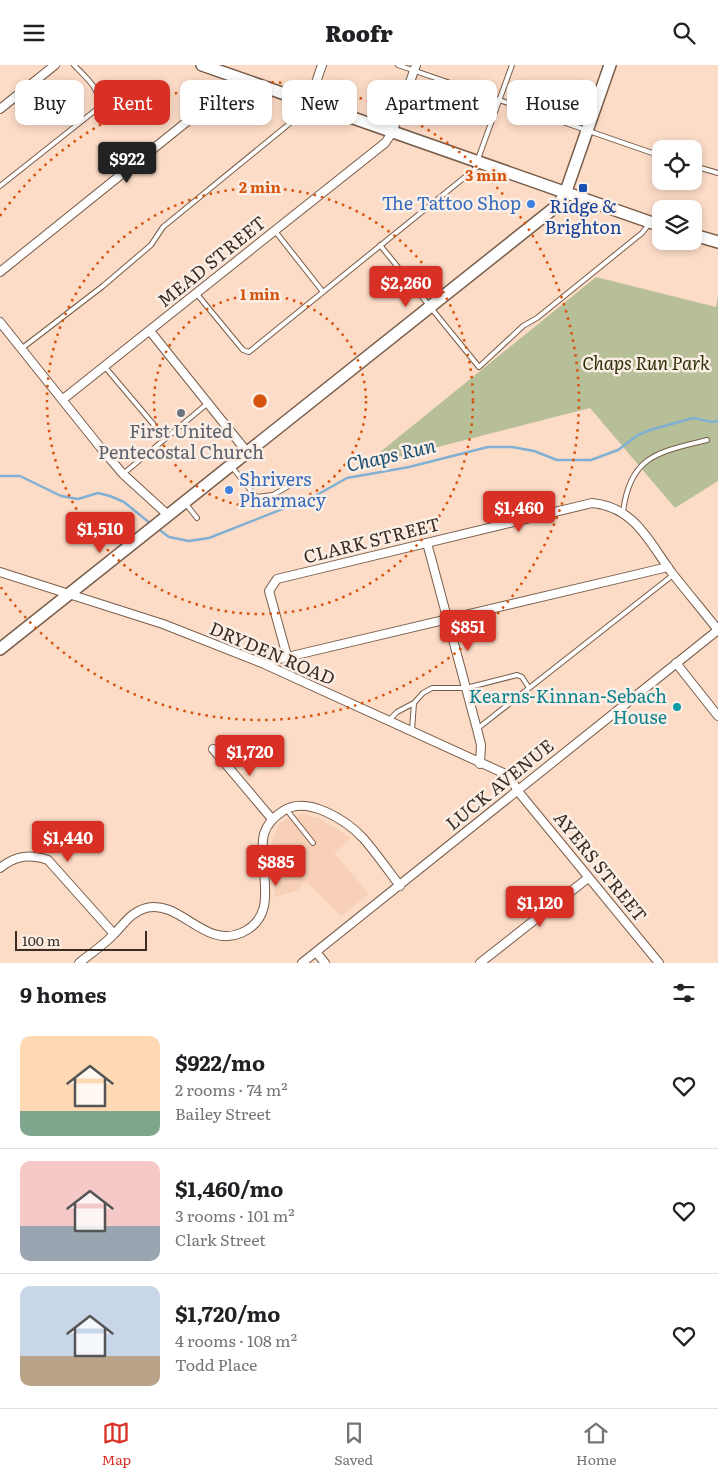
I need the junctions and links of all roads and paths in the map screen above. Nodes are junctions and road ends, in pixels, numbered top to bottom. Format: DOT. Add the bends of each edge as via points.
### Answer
graph roads {
  1 [pos="55,65"];
  2 [pos="74,65"];
  3 [pos="204,65"];
  4 [pos="322,65"];
  5 [pos="398,65"];
  6 [pos="512,65"];
  7 [pos="610,65"];
  8 [pos="415,68"];
  9 [pos="240,79"];
  10 [pos="317,80"];
  11 [pos="282,94"];
  12 [pos="500,99"];
  13 [pos="0,109"];
  14 [pos="357,120"];
  15 [pos="289,125"];
  16 [pos="587,131"];
  17 [pos="392,133"];
  18 [pos="652,153"];
  19 [pos="479,164"];
  20 [pos="702,168"];
  21 [pos="718,173"];
  22 [pos="0,186"];
  23 [pos="565,194"];
  24 [pos="652,223"];
  25 [pos="652,227"];
  26 [pos="275,231"];
  27 [pos="702,237"];
  28 [pos="718,242"];
  29 [pos="380,245"];
  30 [pos="0,272"];
  31 [pos="323,292"];
  32 [pos="196,293"];
  33 [pos="430,306"];
  34 [pos="0,322"];
  35 [pos="150,331"];
  36 [pos="22,349"];
  37 [pos="105,367"];
  38 [pos="62,400"];
  39 [pos="208,403"];
  40 [pos="165,438"];
  41 [pos="707,440"];
  42 [pos="247,452"];
  43 [pos="231,465"];
  44 [pos="123,474"];
  45 [pos="299,480"];
  46 [pos="184,502"];
  47 [pos="623,512"];
  48 [pos="197,518"];
  49 [pos="165,519"];
  50 [pos="427,543"];
  51 [pos="668,567"];
  52 [pos="0,572"];
  53 [pos="674,575"];
  54 [pos="70,593"];
  55 [pos="447,619"];
  56 [pos="718,630"];
  57 [pos="0,649"];
  58 [pos="287,656"];
  59 [pos="262,663"];
  60 [pos="676,663"];
  61 [pos="466,688"];
  62 [pos="529,688"];
  63 [pos="414,703"];
  64 [pos="718,716"];
  65 [pos="388,721"];
  66 [pos="477,729"];
  67 [pos="411,732"];
  68 [pos="213,749"];
  69 [pos="480,763"];
  70 [pos="518,790"];
  71 [pos="286,809"];
  72 [pos="272,819"];
  73 [pos="313,843"];
  74 [pos="0,868"];
  75 [pos="588,878"];
  76 [pos="400,886"];
  77 [pos="114,934"];
  78 [pos="316,952"];
  79 [pos="79,963"];
  80 [pos="302,963"];
  81 [pos="325,963"];
  82 [pos="480,963"];
  83 [pos="659,963"];
  1 -- 13 [label="street"];
  2 -- 22 [label="lane" via="99,95 97,109"];
  3 -- 9 [label="street"];
  4 -- 10 [label="street"];
  5 -- 8 [label="lane"];
  6 -- 12 [label="lane"];
  7 -- 16 [label="street"];
  8 -- 12 [label="lane"];
  8 -- 17 [label="street, MEAD STREET"];
  9 -- 11 [label="street"];
  9 -- 30 [label="street"];
  12 -- 16 [label="lane"];
  12 -- 19 [label="lane"];
  14 -- 17 [label="street"];
  15 -- 36 [label="lane" via="163,227 150,245 102,286"];
  16 -- 18 [label="lane"];
  16 -- 23 [label="street"];
  17 -- 19 [label="street"];
  17 -- 26 [label="street, MEAD STREET" via="385,143"];
  19 -- 23 [label="street"];
  19 -- 29 [label="lane"];
  20 -- 21 [label="lane"];
  23 -- 24 [label="street"];
  23 -- 33 [label="street" via="558,205"];
  25 -- 33 [label="lane" via="523,326 479,367"];
  26 -- 31 [label="lane"];
  26 -- 32 [label="street, MEAD STREET"];
  27 -- 28 [label="street"];
  29 -- 31 [label="lane"];
  29 -- 33 [label="lane"];
  31 -- 32 [label="lane" via="249,352 243,350"];
  32 -- 35 [label="street, MEAD STREET"];
  33 -- 42 [label="street"];
  34 -- 36 [label="street"];
  35 -- 37 [label="street, MEAD STREET"];
  35 -- 39 [label="street"];
  36 -- 38 [label="street"];
  37 -- 38 [label="street, MEAD STREET"];
  37 -- 40 [label="lane"];
  38 -- 44 [label="street"];
  39 -- 40 [label="lane"];
  39 -- 42 [label="street"];
  40 -- 44 [label="lane"];
  41 -- 47 [label="lane" via="660,451 645,461 626,493"];
  42 -- 43 [label="street"];
  43 -- 45 [label="lane" via="256,497 273,495"];
  43 -- 46 [label="street"];
  44 -- 49 [label="street"];
  46 -- 48 [label="lane"];
  46 -- 49 [label="street"];
  47 -- 50 [label="street, CLARK STREET" via="611,506 583,504"];
  47 -- 51 [label="street" via="638,524"];
  49 -- 54 [label="street"];
  50 -- 55 [label="street"];
  50 -- 58 [label="street, CLARK STREET" via="277,579 269,591"];
  51 -- 53 [label="street"];
  51 -- 55 [label="street"];
  52 -- 54 [label="street, DRYDEN ROAD"];
  53 -- 56 [label="street"];
  53 -- 62 [label="lane"];
  54 -- 57 [label="street"];
  54 -- 59 [label="street, DRYDEN ROAD" via="163,624"];
  55 -- 58 [label="street"];
  55 -- 61 [label="street"];
  56 -- 60 [label="street, LUCK AVENUE"];
  58 -- 59 [label="street"];
  59 -- 65 [label="street, DRYDEN ROAD"];
  60 -- 64 [label="street"];
  60 -- 70 [label="street, LUCK AVENUE"];
  61 -- 62 [label="lane" via="517,675"];
  61 -- 63 [label="lane" via="432,688"];
  61 -- 66 [label="street"];
  62 -- 66 [label="lane"];
  63 -- 65 [label="lane"];
  63 -- 67 [label="lane"];
  65 -- 67 [label="street, DRYDEN ROAD"];
  66 -- 69 [label="street"];
  67 -- 69 [label="street, DRYDEN ROAD"];
  68 -- 72 [label="street"];
  69 -- 70 [label="street, DRYDEN ROAD" via="510,776"];
  70 -- 75 [label="street, AYERS STREET"];
  70 -- 76 [label="street, LUCK AVENUE"];
  71 -- 72 [label="street"];
  71 -- 73 [label="lane"];
  71 -- 76 [label="street" via="296,805 318,808 354,830"];
  72 -- 77 [label="street" via="264,833 266,900 253,925 232,936 220,936 158,907 146,908 126,920"];
  74 -- 77 [label="street" via="15,858 25,856 48,860"];
  75 -- 82 [label="street"];
  75 -- 83 [label="street, AYERS STREET"];
  76 -- 78 [label="street, LUCK AVENUE"];
  77 -- 79 [label="street"];
  78 -- 80 [label="street, LUCK AVENUE"];
  78 -- 81 [label="street"];
}
